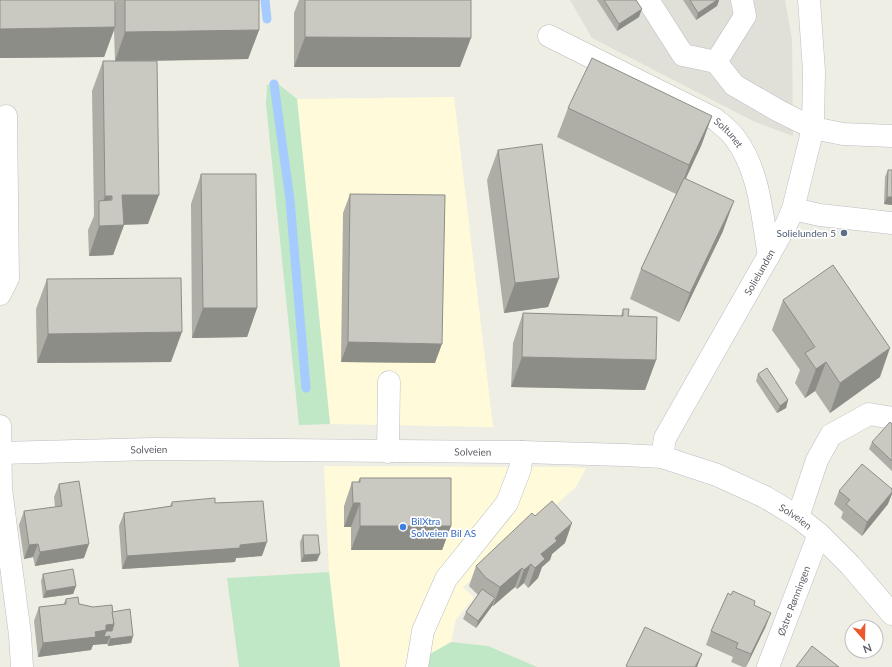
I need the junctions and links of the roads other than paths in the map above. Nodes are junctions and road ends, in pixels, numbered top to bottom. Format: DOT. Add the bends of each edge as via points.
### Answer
graph roads {
  1 [pos="648,0"];
  2 [pos="742,0"];
  3 [pos="809,0"];
  4 [pos="549,36"];
  5 [pos="716,62"];
  6 [pos="6,116"];
  7 [pos="813,128"];
  8 [pos="892,136"];
  9 [pos="793,209"];
  10 [pos="892,222"];
  11 [pos="769,256"];
  12 [pos="0,294"];
  13 [pos="389,382"];
  14 [pos="892,418"];
  15 [pos="0,426"];
  16 [pos="388,452"];
  17 [pos="522,452"];
  18 [pos="0,453"];
  19 [pos="662,457"];
  20 [pos="798,517"];
  21 [pos="819,534"];
  22 [pos="892,614"];
  23 [pos="22,667"];
  24 [pos="417,667"];
  25 [pos="768,667"];
  1 -- 5 [label="street" via="683,55"];
  2 -- 5 [label="street" via="745,16"];
  3 -- 7 [label="street, Solielunden" via="814,71"];
  4 -- 11 [label="street, Soltunet" via="715,119 735,138 747,157 759,196"];
  5 -- 7 [label="street" via="734,85"];
  6 -- 12 [label="street" via="8,278"];
  7 -- 8 [label="street" via="843,134"];
  7 -- 9 [label="street, Solielunden"];
  9 -- 10 [label="street" via="820,215"];
  9 -- 11 [label="street, Solielunden"];
  11 -- 19 [label="street, Solielunden" via="665,438"];
  13 -- 16 [label="street"];
  14 -- 20 [label="street" via="869,414 831,435 816,460"];
  15 -- 18 [label="street"];
  16 -- 17 [label="street, Solveien"];
  16 -- 18 [label="street, Solveien" via="153,450"];
  17 -- 19 [label="street, Solveien"];
  17 -- 24 [label="street" via="520,469 507,503 446,579 423,631"];
  18 -- 23 [label="street" via="1,489"];
  19 -- 20 [label="street, Solveien" via="765,497"];
  20 -- 21 [label="street, Solveien"];
  21 -- 22 [label="street, Solveien" via="850,565"];
  21 -- 25 [label="street, Østre Rønningen"];
}
